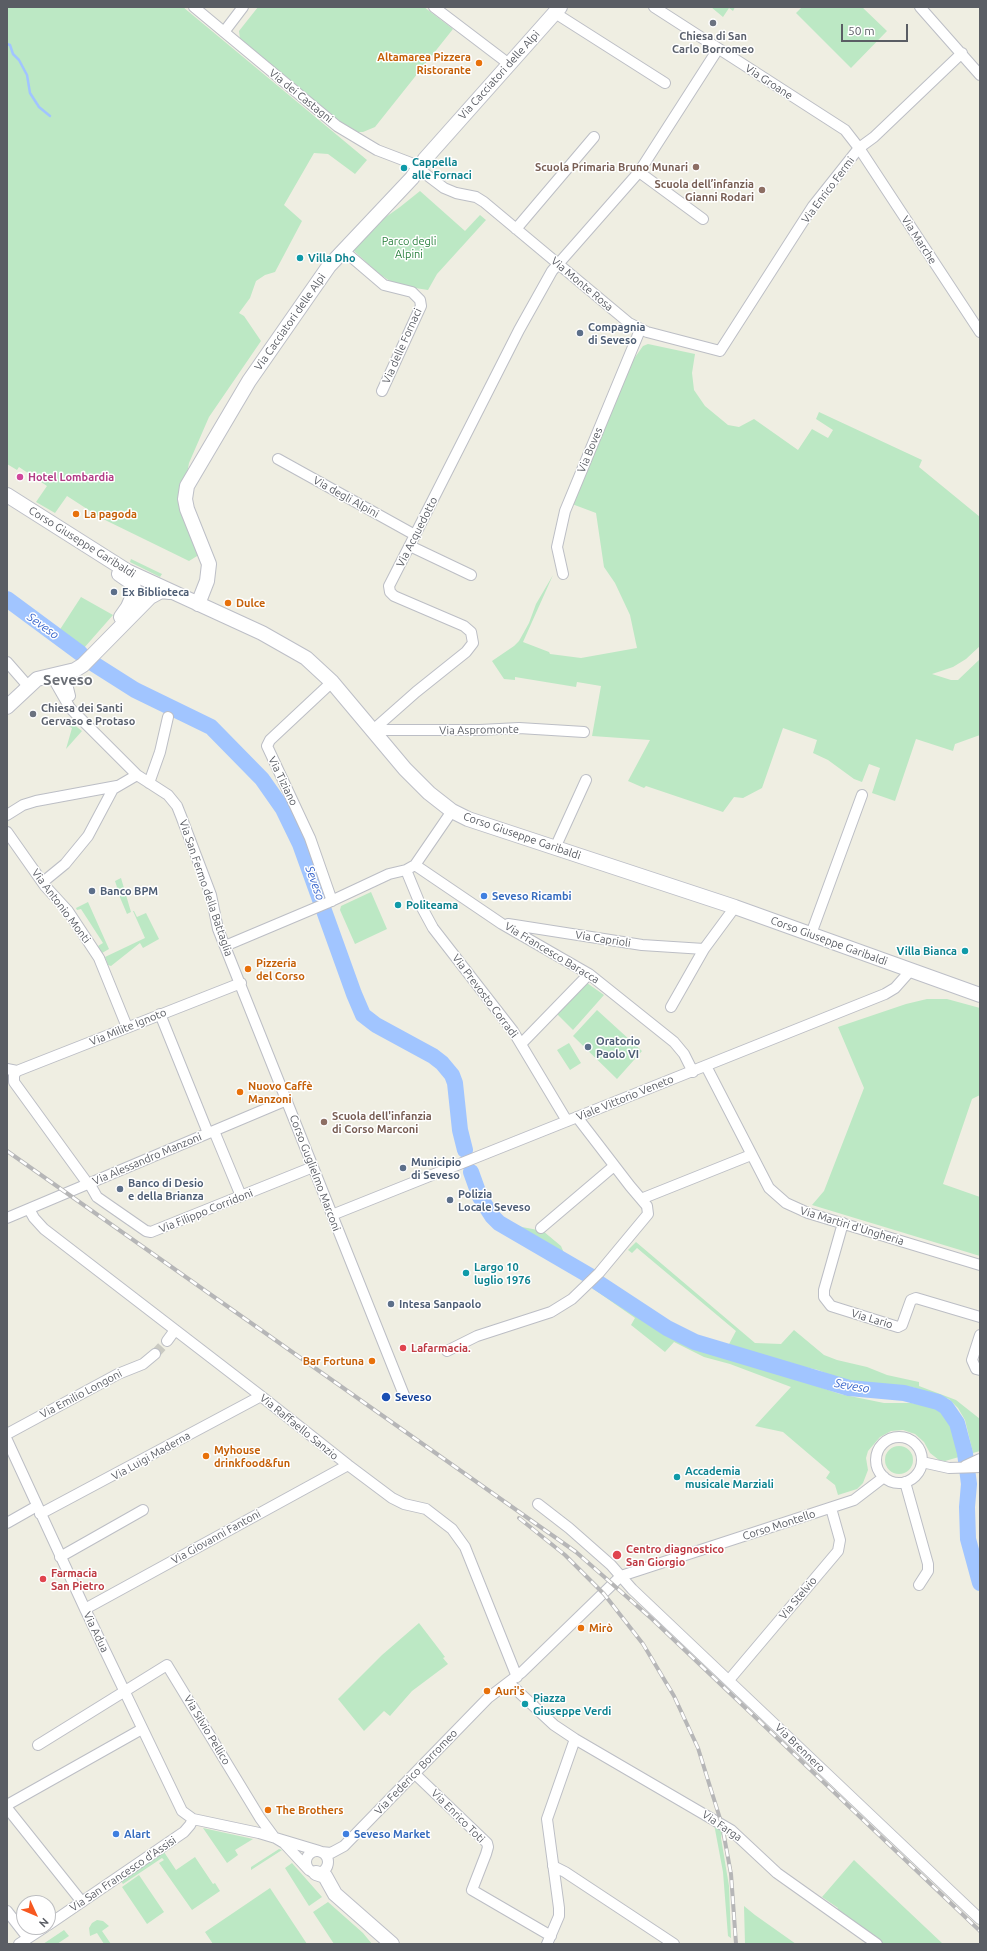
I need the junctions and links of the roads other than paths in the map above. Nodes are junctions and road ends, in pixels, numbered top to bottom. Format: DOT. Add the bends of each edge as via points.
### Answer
graph roads {
  1 [pos="194,7"];
  2 [pos="243,7"];
  3 [pos="434,7"];
  4 [pos="921,7"];
  5 [pos="659,8"];
  6 [pos="557,10"];
  7 [pos="224,32"];
  8 [pos="718,48"];
  9 [pos="962,53"];
  10 [pos="509,64"];
  11 [pos="980,74"];
  12 [pos="665,83"];
  13 [pos="594,137"];
  14 [pos="859,148"];
  15 [pos="419,168"];
  16 [pos="639,172"];
  17 [pos="703,219"];
  18 [pos="516,229"];
  19 [pos="343,250"];
  20 [pos="558,264"];
  21 [pos="640,330"];
  22 [pos="980,332"];
  23 [pos="720,350"];
  24 [pos="382,391"];
  25 [pos="278,459"];
  26 [pos="7,495"];
  27 [pos="415,535"];
  28 [pos="77,540"];
  29 [pos="410,546"];
  30 [pos="563,574"];
  31 [pos="471,575"];
  32 [pos="148,582"];
  33 [pos="174,593"];
  34 [pos="141,596"];
  35 [pos="198,604"];
  36 [pos="87,658"];
  37 [pos="7,662"];
  38 [pos="63,671"];
  39 [pos="32,682"];
  40 [pos="332,682"];
  41 [pos="68,697"];
  42 [pos="7,707"];
  43 [pos="168,717"];
  44 [pos="373,730"];
  45 [pos="584,732"];
  46 [pos="137,775"];
  47 [pos="586,780"];
  48 [pos="149,783"];
  49 [pos="117,786"];
  50 [pos="862,795"];
  51 [pos="452,811"];
  52 [pos="7,815"];
  53 [pos="7,832"];
  54 [pos="555,848"];
  55 [pos="415,865"];
  56 [pos="406,870"];
  57 [pos="43,882"];
  58 [pos="330,902"];
  59 [pos="735,907"];
  60 [pos="502,924"];
  61 [pos="811,934"];
  62 [pos="225,946"];
  63 [pos="704,949"];
  64 [pos="911,970"];
  65 [pos="589,974"];
  66 [pos="241,983"];
  67 [pos="980,995"];
  68 [pos="671,1007"];
  69 [pos="160,1014"];
  70 [pos="127,1027"];
  71 [pos="521,1044"];
  72 [pos="706,1066"];
  73 [pos="12,1070"];
  74 [pos="693,1072"];
  75 [pos="287,1100"];
  76 [pos="578,1117"];
  77 [pos="567,1121"];
  78 [pos="211,1132"];
  79 [pos="752,1155"];
  80 [pos="614,1166"];
  81 [pos="313,1167"];
  82 [pos="89,1183"];
  83 [pos="240,1196"];
  84 [pos="641,1199"];
  85 [pos="29,1209"];
  86 [pos="332,1215"];
  87 [pos="7,1218"];
  88 [pos="843,1223"];
  89 [pos="541,1228"];
  90 [pos="980,1265"];
  91 [pos="980,1317"];
  92 [pos="175,1330"];
  93 [pos="980,1335"];
  94 [pos="167,1340"];
  95 [pos="447,1351"];
  96 [pos="155,1354"];
  97 [pos="980,1370"];
  98 [pos="404,1395"];
  99 [pos="261,1396"];
  100 [pos="7,1434"];
  101 [pos="7,1440"];
  102 [pos="922,1462"];
  103 [pos="977,1463"];
  104 [pos="348,1465"];
  105 [pos="884,1477"];
  106 [pos="905,1482"];
  107 [pos="538,1504"];
  108 [pos="831,1508"];
  109 [pos="39,1510"];
  110 [pos="143,1510"];
  111 [pos="7,1523"];
  112 [pos="60,1557"];
  113 [pos="621,1576"];
  114 [pos="918,1585"];
  115 [pos="85,1609"];
  116 [pos="513,1680"];
  117 [pos="729,1680"];
  118 [pos="124,1691"];
  119 [pos="142,1729"];
  120 [pos="575,1739"];
  121 [pos="38,1745"];
  122 [pos="415,1774"];
  123 [pos="7,1805"];
  124 [pos="7,1808"];
  125 [pos="193,1819"];
  126 [pos="274,1837"];
  127 [pos="320,1852"];
  128 [pos="553,1866"];
  129 [pos="312,1871"];
  130 [pos="82,1902"];
  131 [pos="7,1911"];
  132 [pos="980,1919"];
  133 [pos="56,1920"];
  134 [pos="33,1935"];
  135 [pos="28,1938"];
  136 [pos="549,1940"];
  137 [pos="19,1944"];
  138 [pos="392,1944"];
  139 [pos="674,1944"];
  140 [pos="877,1944"];
  1 -- 7 [label="street, Via dei Castagni"];
  2 -- 7 [label="street"];
  3 -- 10 [label="street"];
  4 -- 9 [label="street"];
  5 -- 8 [label="street, Via Groane"];
  6 -- 10 [label="street, Via Cacciatori delle Alpi"];
  6 -- 12 [label="street"];
  7 -- 15 [label="street, Via dei Castagni" via="337,126 371,147 402,158"];
  8 -- 14 [label="street, Via Groane" via="842,129"];
  8 -- 16 [label="street, Via Acquedotto"];
  9 -- 11 [label="street"];
  9 -- 14 [label="street, Via Enrico Fermi" via="874,137"];
  10 -- 15 [label="street, Via Cacciatori delle Alpi"];
  13 -- 18 [label="street"];
  14 -- 22 [label="street, Via Marche"];
  14 -- 23 [label="street, Via Enrico Fermi" via="813,206"];
  15 -- 18 [label="street, Via Monte Rosa" via="444,188 476,197 484,202"];
  15 -- 19 [label="street, Via Cacciatori delle Alpi"];
  16 -- 17 [label="street"];
  16 -- 20 [label="street, Via Acquedotto"];
  18 -- 20 [label="street, Via Monte Rosa"];
  19 -- 24 [label="street, Via delle Fornaci" via="384,285 412,292 420,300 421,306"];
  19 -- 35 [label="street, Via Cacciatori delle Alpi" via="256,370 187,486 187,509 209,564 207,581"];
  20 -- 21 [label="street, Via Monte Rosa"];
  20 -- 27 [label="street, Via Acquedotto" via="519,330"];
  21 -- 23 [label="street, Via Monte Rosa"];
  21 -- 30 [label="street, Via Boves" via="565,511 557,547"];
  25 -- 27 [label="street, Via degli Alpini"];
  26 -- 28 [label="street, Corso Giuseppe Garibaldi"];
  27 -- 29 [label="street, Via Acquedotto"];
  28 -- 32 [label="street, Corso Giuseppe Garibaldi" via="120,568"];
  28 -- 34 [label="street" via="88,554 130,582"];
  29 -- 31 [label="street"];
  29 -- 44 [label="street, Via Acquedotto" via="390,585 390,592 464,626 470,632 473,642 466,652"];
  32 -- 33 [label="street, Corso Giuseppe Garibaldi"];
  32 -- 34 [label="street" via="152,585 153,591"];
  33 -- 34 [label="street" via="160,592"];
  33 -- 35 [label="street, Corso Giuseppe Garibaldi"];
  34 -- 36 [label="street"];
  35 -- 40 [label="street, Corso Giuseppe Garibaldi" via="291,648"];
  36 -- 38 [label="street" via="77,669"];
  36 -- 41 [label="street" via="74,680"];
  37 -- 39 [label="street"];
  38 -- 39 [label="street"];
  38 -- 41 [label="street" via="55,676 54,680"];
  39 -- 41 [label="street" via="46,678"];
  39 -- 42 [label="street"];
  40 -- 44 [label="street, Corso Giuseppe Garibaldi"];
  40 -- 58 [label="street, Via Tiziano" via="270,740 267,746 310,838"];
  41 -- 46 [label="street, Via San Fermo della Battaglia" via="75,712"];
  43 -- 48 [label="street"];
  44 -- 45 [label="street, Via Aspromonte" via="519,728"];
  44 -- 51 [label="street, Corso Giuseppe Garibaldi" via="405,769"];
  46 -- 48 [label="street, Via San Fermo della Battaglia"];
  46 -- 49 [label="street"];
  47 -- 54 [label="street"];
  48 -- 62 [label="street, Via San Fermo della Battaglia" via="168,795 179,811 210,895"];
  49 -- 52 [label="street" via="36,801 23,805"];
  49 -- 57 [label="street" via="109,795 83,843 65,864"];
  50 -- 61 [label="street"];
  51 -- 54 [label="street, Corso Giuseppe Garibaldi" via="481,824"];
  51 -- 55 [label="street"];
  53 -- 57 [label="street, Via Antonio Monti"];
  54 -- 59 [label="street, Corso Giuseppe Garibaldi"];
  55 -- 56 [label="street"];
  55 -- 60 [label="street, Via Francesco Baracca"];
  56 -- 58 [label="street" via="389,874"];
  56 -- 71 [label="street, Via Prevosto Corradi" via="433,928"];
  57 -- 70 [label="street, Via Antonio Monti" via="68,911 99,958"];
  58 -- 62 [label="street"];
  59 -- 61 [label="street, Corso Giuseppe Garibaldi"];
  59 -- 63 [label="street"];
  60 -- 63 [label="street, Via Caprioli" via="642,945"];
  60 -- 65 [label="street, Via Francesco Baracca"];
  61 -- 64 [label="street, Corso Giuseppe Garibaldi"];
  62 -- 66 [label="street, Via San Fermo della Battaglia"];
  63 -- 68 [label="street"];
  64 -- 67 [label="street, Corso Giuseppe Garibaldi"];
  64 -- 72 [label="street, Viale Vittorio Veneto" via="886,994"];
  65 -- 71 [label="street"];
  65 -- 74 [label="street, Via Francesco Baracca" via="674,1042 684,1054"];
  66 -- 69 [label="street, Via Milite Ignoto"];
  66 -- 75 [label="street, Corso Guglielmo Marconi"];
  69 -- 70 [label="street, Via Milite Ignoto"];
  69 -- 78 [label="street"];
  70 -- 73 [label="street, Via Milite Ignoto"];
  71 -- 77 [label="street, Via Prevosto Corradi"];
  72 -- 74 [label="street, Viale Vittorio Veneto"];
  72 -- 79 [label="street, Via Martiri d'Ungheria"];
  73 -- 82 [label="street" via="14,1082"];
  74 -- 76 [label="street, Viale Vittorio Veneto"];
  75 -- 78 [label="street, Via Alessandro Manzoni"];
  75 -- 81 [label="street, Corso Guglielmo Marconi"];
  76 -- 77 [label="street, Viale Vittorio Veneto"];
  76 -- 80 [label="street"];
  77 -- 86 [label="street, Viale Vittorio Veneto"];
  78 -- 82 [label="street, Via Alessandro Manzoni"];
  78 -- 83 [label="street"];
  79 -- 84 [label="street"];
  79 -- 88 [label="street, Via Martiri d'Ungheria" via="769,1188 786,1203 797,1209"];
  80 -- 84 [label="street"];
  80 -- 89 [label="street"];
  81 -- 83 [label="street, Via Filippo Corridoni"];
  81 -- 86 [label="street, Corso Guglielmo Marconi"];
  82 -- 83 [label="street, Via Filippo Corridoni" via="97,1197 150,1232"];
  82 -- 85 [label="street, Via Alessandro Manzoni"];
  84 -- 95 [label="street" via="649,1209 647,1216 599,1273 572,1299 551,1312 477,1336"];
  85 -- 87 [label="street, Via Alessandro Manzoni"];
  85 -- 92 [label="street, Via Raffaello Sanzio" via="44,1229"];
  86 -- 98 [label="street, Corso Guglielmo Marconi"];
  88 -- 90 [label="street, Via Martiri d'Ungheria"];
  88 -- 91 [label="street, Via Lario" via="824,1290 824,1297 831,1306 898,1327 902,1325 911,1300 916,1298"];
  92 -- 94 [label="street"];
  92 -- 99 [label="street, Via Raffaello Sanzio"];
  93 -- 97 [label="street" via="972,1360 976,1369"];
  96 -- 100 [label="street, Via Emilio Longoni" via="143,1364 118,1374"];
  99 -- 104 [label="street, Via Raffaello Sanzio"];
  99 -- 109 [label="street, Via Luigi Maderna"];
  101 -- 109 [label="street, Via Adua"];
  102 -- 103 [label="street" via="949,1468"];
  102 -- 105 [label="street" via="921,1451 914,1442 905,1437 888,1439 880,1447 876,1457 877,1468"];
  102 -- 106 [label="street" via="915,1477"];
  104 -- 115 [label="street, Via Giovanni Fantoni"];
  104 -- 116 [label="street, Via Raffaello Sanzio" via="392,1498 404,1504 426,1509 458,1535 465,1547"];
  105 -- 106 [label="street" via="894,1482"];
  105 -- 108 [label="street, Corso Montello" via="862,1496"];
  106 -- 114 [label="street" via="928,1564 928,1571"];
  107 -- 113 [label="street, Via Brennero" via="569,1528"];
  108 -- 113 [label="street, Corso Montello"];
  108 -- 117 [label="street, Via Stelvio" via="840,1540 838,1551"];
  109 -- 111 [label="street, Via Luigi Maderna"];
  109 -- 112 [label="street, Via Adua"];
  110 -- 112 [label="street"];
  112 -- 115 [label="street, Via Adua"];
  113 -- 116 [label="street, Via Federico Borromeo"];
  113 -- 117 [label="street, Via Brennero"];
  115 -- 118 [label="street, Via Adua"];
  116 -- 120 [label="street" via="549,1721"];
  116 -- 122 [label="street, Via Federico Borromeo" via="488,1698"];
  117 -- 132 [label="street, Via Brennero"];
  118 -- 119 [label="street, Via Adua"];
  118 -- 121 [label="street, Via Silvio Pellico"];
  118 -- 126 [label="street, Via Silvio Pellico" via="167,1665"];
  119 -- 123 [label="street"];
  119 -- 125 [label="street, Via Adua" via="180,1808"];
  120 -- 128 [label="street" via="547,1819"];
  120 -- 140 [label="street, Via Farga" via="731,1830 777,1873"];
  122 -- 127 [label="street, Via Federico Borromeo" via="344,1846 331,1853"];
  122 -- 136 [label="street, Via Enrico Toti" via="488,1847 472,1890"];
  124 -- 130 [label="street"];
  125 -- 126 [label="street"];
  125 -- 130 [label="street, Via San Francesco d'Assisi" via="184,1832"];
  126 -- 127 [label="street"];
  126 -- 129 [label="street" via="284,1843"];
  127 -- 129 [label="street" via="312,1852 307,1857 306,1864"];
  127 -- 129 [label="street" via="326,1857 327,1864 324,1870"];
  128 -- 136 [label="street" via="559,1916"];
  128 -- 139 [label="street" via="566,1872"];
  129 -- 138 [label="street" via="325,1876 335,1894"];
  130 -- 133 [label="street, Via San Francesco d'Assisi"];
  131 -- 135 [label="street"];
  134 -- 135 [label="street"];
  135 -- 137 [label="street"];
}
